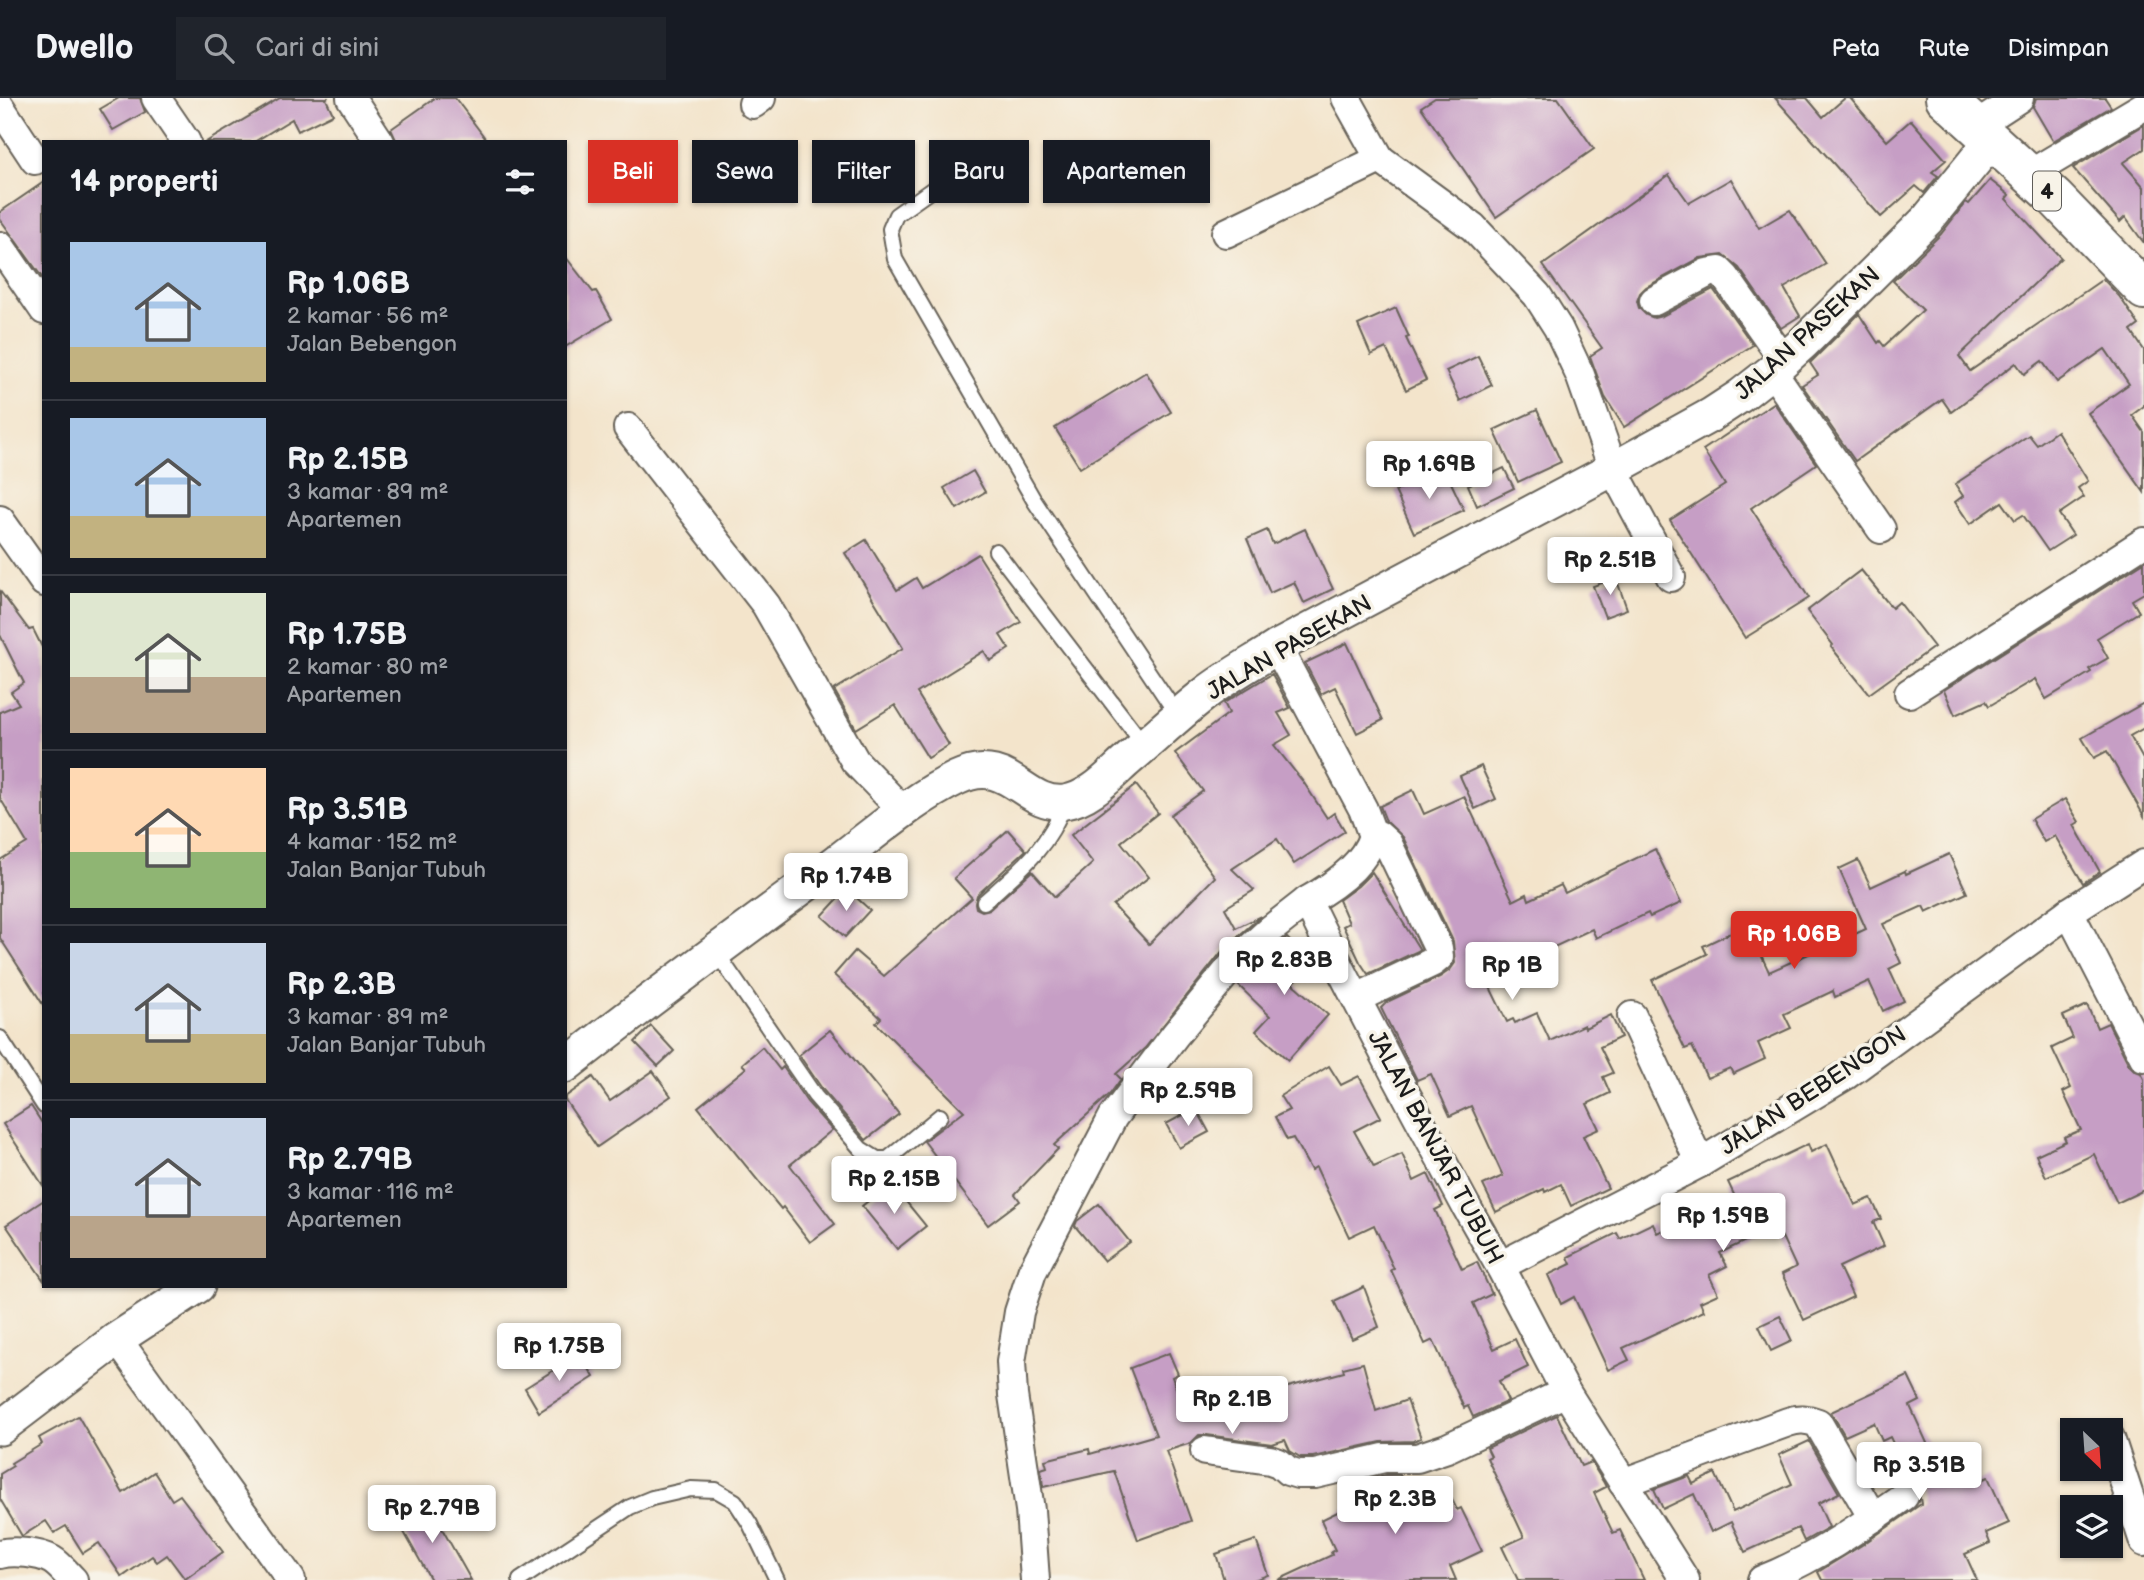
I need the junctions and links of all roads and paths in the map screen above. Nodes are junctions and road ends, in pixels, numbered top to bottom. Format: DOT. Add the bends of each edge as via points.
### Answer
graph roads {
  1 [pos="156,98"];
  2 [pos="351,98"];
  3 [pos="1346,98"];
  4 [pos="1945,98"];
  5 [pos="2019,98"];
  6 [pos="2144,106"];
  7 [pos="0,107"];
  8 [pos="1984,133"];
  9 [pos="185,140"];
  10 [pos="379,140"];
  11 [pos="1380,159"];
  12 [pos="35,160"];
  13 [pos="2030,174"];
  14 [pos="929,192"];
  15 [pos="1226,233"];
  16 [pos="0,246"];
  17 [pos="2144,290"];
  18 [pos="1654,301"];
  19 [pos="42,307"];
  20 [pos="1778,365"];
  21 [pos="628,428"];
  22 [pos="1621,464"];
  23 [pos="0,520"];
  24 [pos="1881,529"];
  25 [pos="2144,542"];
  26 [pos="996,551"];
  27 [pos="1671,577"];
  28 [pos="42,579"];
  29 [pos="1277,647"];
  30 [pos="1909,693"];
  31 [pos="1178,717"];
  32 [pos="1145,746"];
  33 [pos="1065,802"];
  34 [pos="904,812"];
  35 [pos="1373,836"];
  36 [pos="2144,864"];
  37 [pos="1307,901"];
  38 [pos="984,902"];
  39 [pos="2069,912"];
  40 [pos="716,952"];
  41 [pos="1357,998"];
  42 [pos="1632,1016"];
  43 [pos="0,1038"];
  44 [pos="2144,1057"];
  45 [pos="567,1064"];
  46 [pos="42,1103"];
  47 [pos="940,1116"];
  48 [pos="1700,1163"];
  49 [pos="1500,1266"];
  50 [pos="179,1294"];
  51 [pos="117,1339"];
  52 [pos="1566,1392"];
  53 [pos="0,1429"];
  54 [pos="1205,1451"];
  55 [pos="2123,1477"];
  56 [pos="1623,1483"];
  57 [pos="1903,1496"];
  58 [pos="1873,1518"];
  59 [pos="2144,1542"];
  60 [pos="0,1554"];
  61 [pos="73,1580"];
  62 [pos="291,1580"];
  63 [pos="520,1580"];
  64 [pos="777,1580"];
  65 [pos="1035,1580"];
  66 [pos="1685,1580"];
  67 [pos="1762,1580"];
  1 -- 9 [label="street"];
  2 -- 10 [label="street"];
  3 -- 11 [label="street"];
  4 -- 8 [label="highway, 4"];
  5 -- 8 [label="street"];
  6 -- 13 [label="street"];
  7 -- 12 [label="street"];
  8 -- 13 [label="highway, 4"];
  8 -- 20 [label="street, JALAN PASEKAN" via="1927,220"];
  11 -- 15 [label="street"];
  11 -- 22 [label="street" via="1473,227 1537,295 1558,328"];
  13 -- 17 [label="highway, 4"];
  14 -- 31 [label="lane" via="896,215 890,229 895,259 1035,502"];
  16 -- 19 [label="street"];
  18 -- 20 [label="street" via="1707,272 1719,271"];
  20 -- 22 [label="street, JALAN PASEKAN" via="1711,415"];
  20 -- 24 [label="street"];
  21 -- 34 [label="street" via="766,605 855,761"];
  22 -- 27 [label="street"];
  22 -- 29 [label="street, JALAN PASEKAN"];
  23 -- 28 [label="street"];
  25 -- 30 [label="street"];
  26 -- 32 [label="lane"];
  29 -- 31 [label="street, JALAN PASEKAN" via="1226,678"];
  29 -- 35 [label="street"];
  31 -- 32 [label="street, JALAN PASEKAN"];
  32 -- 33 [label="street, JALAN PASEKAN" via="1088,793"];
  33 -- 34 [label="street" via="1042,798 1003,776 979,771 956,778"];
  33 -- 38 [label="lane" via="1057,824 1032,859"];
  34 -- 40 [label="street"];
  35 -- 37 [label="street" via="1350,869"];
  35 -- 41 [label="street" via="1388,844 1438,948 1438,957"];
  36 -- 39 [label="street, JALAN BEBENGON"];
  37 -- 41 [label="street, JALAN BANJAR TUBUH"];
  37 -- 65 [label="street" via="1237,960 1113,1118 1032,1272 1019,1312 1011,1362"];
  39 -- 44 [label="street"];
  39 -- 48 [label="street, JALAN BEBENGON" via="1846,1076"];
  40 -- 45 [label="street"];
  40 -- 47 [label="lane" via="814,1096 861,1149 877,1159 888,1159"];
  41 -- 49 [label="street, JALAN BANJAR TUBUH"];
  42 -- 48 [label="street"];
  43 -- 46 [label="lane"];
  48 -- 49 [label="street, JALAN BEBENGON"];
  49 -- 52 [label="street, JALAN BANJAR TUBUH"];
  50 -- 51 [label="street"];
  51 -- 53 [label="street"];
  51 -- 62 [label="street"];
  52 -- 54 [label="street" via="1417,1458 1384,1458 1298,1474 1270,1461"];
  52 -- 56 [label="street, JALAN BANJAR TUBUH"];
  55 -- 59 [label="street"];
  56 -- 58 [label="street" via="1806,1419 1818,1423"];
  56 -- 66 [label="street, JALAN BANJAR TUBUH"];
  57 -- 58 [label="street"];
  58 -- 67 [label="street" via="1815,1556"];
  60 -- 61 [label="street" via="52,1560"];
  63 -- 64 [label="lane" via="630,1507 691,1489 716,1490 735,1501"];
}
